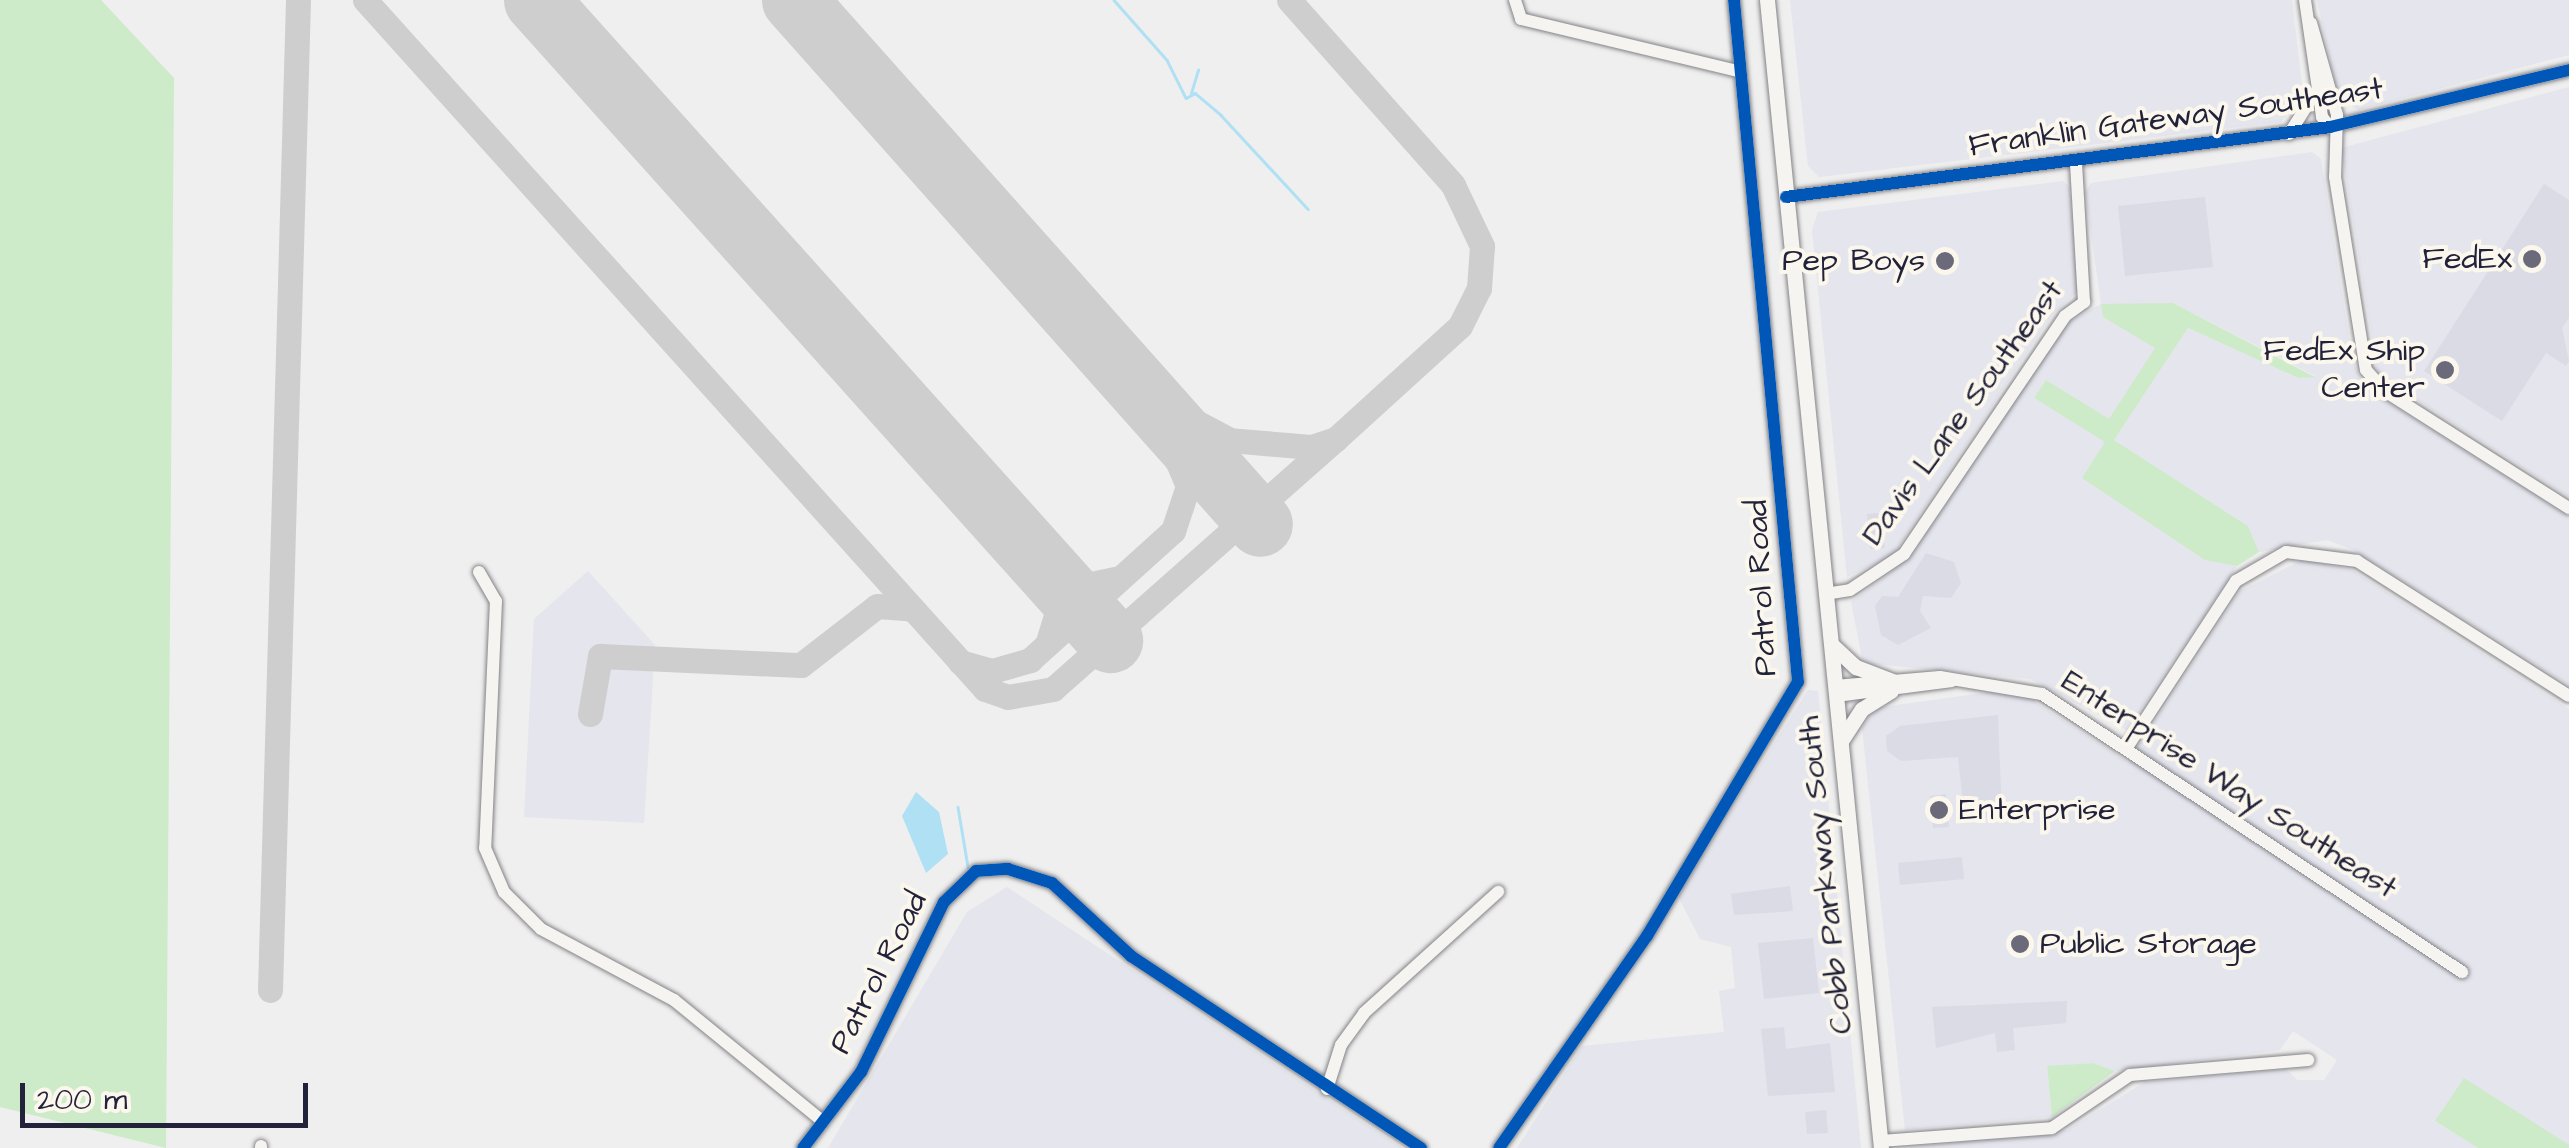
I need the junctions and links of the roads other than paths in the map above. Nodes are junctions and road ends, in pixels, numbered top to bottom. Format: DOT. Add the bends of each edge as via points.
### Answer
graph roads {
  1 [pos="1516,0"];
  2 [pos="1734,0"];
  3 [pos="1767,0"];
  4 [pos="2305,0"];
  5 [pos="2310,23"];
  6 [pos="2569,70"];
  7 [pos="1742,72"];
  8 [pos="2317,90"];
  9 [pos="2330,127"];
  10 [pos="2290,134"];
  11 [pos="2076,164"];
  12 [pos="1786,197"];
  13 [pos="2569,508"];
  14 [pos="479,572"];
  15 [pos="1825,594"];
  16 [pos="1832,644"];
  17 [pos="1892,686"];
  18 [pos="1836,691"];
  19 [pos="2569,696"];
  20 [pos="1841,741"];
  21 [pos="2126,749"];
  22 [pos="1498,892"];
  23 [pos="2462,972"];
  24 [pos="2308,1060"];
  25 [pos="1327,1089"];
  26 [pos="821,1120"];
  27 [pos="1880,1144"];
  28 [pos="804,1148"];
  29 [pos="1421,1148"];
  30 [pos="1498,1148"];
  1 -- 7 [label="street" via="1516,15"];
  2 -- 7 [label="street, Patrol Road"];
  3 -- 12 [label="main road, Cobb Parkway South"];
  4 -- 5 [label="street"];
  5 -- 8 [label="street"];
  5 -- 9 [label="street" via="2336,115"];
  6 -- 9 [label="street, Franklin Gateway Southeast"];
  7 -- 30 [label="street, Patrol Road" via="1798,682 1646,936"];
  8 -- 9 [label="street"];
  8 -- 10 [label="street"];
  9 -- 10 [label="street, Franklin Gateway Southeast"];
  9 -- 13 [label="street" via="2366,370 2390,394"];
  10 -- 11 [label="street, Franklin Gateway Southeast"];
  11 -- 12 [label="street, Franklin Gateway Southeast"];
  11 -- 15 [label="street, Davis Lane Southeast" via="2084,302 2065,316 1904,554 1850,590"];
  12 -- 15 [label="main road, Cobb Parkway South"];
  14 -- 26 [label="street" via="496,601 486,848 504,892 540,929 674,1000"];
  15 -- 16 [label="main road, Cobb Parkway South"];
  16 -- 17 [label="main road" via="1856,667"];
  16 -- 18 [label="main road, Cobb Parkway South"];
  17 -- 18 [label="street, Enterprise Way Southeast"];
  17 -- 20 [label="main road" via="1868,703"];
  17 -- 21 [label="street, Enterprise Way Southeast" via="1954,680 2028,688"];
  18 -- 20 [label="main road, Cobb Parkway South"];
  19 -- 21 [label="street" via="2357,561 2328,551 2286,552 2236,580"];
  20 -- 27 [label="main road, Cobb Parkway South"];
  21 -- 23 [label="street, Enterprise Way Southeast"];
  22 -- 25 [label="street" via="1364,1013 1341,1045"];
  24 -- 27 [label="street" via="2130,1075 2052,1128"];
  25 -- 26 [label="street, Patrol Road" via="1131,956 1052,883 994,869 976,871 944,902 860,1072"];
  25 -- 29 [label="street, Patrol Road"];
  26 -- 28 [label="street, Patrol Road"];
}
